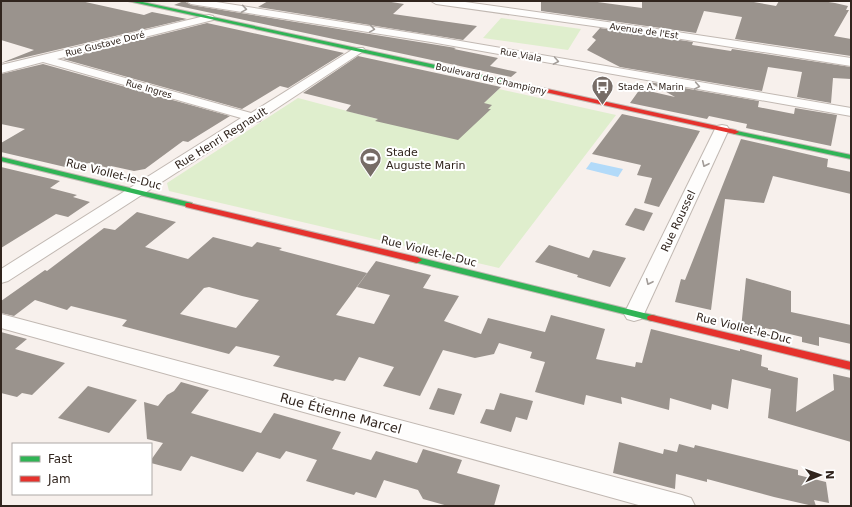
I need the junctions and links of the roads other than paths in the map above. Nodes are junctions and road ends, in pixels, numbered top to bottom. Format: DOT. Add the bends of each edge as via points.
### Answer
graph roads {
  1 [pos="131,1"];
  2 [pos="191,1"];
  3 [pos="436,1"];
  4 [pos="209,18"];
  5 [pos="359,50"];
  6 [pos="44,59"];
  7 [pos="851,62"];
  8 [pos="1,69"];
  9 [pos="851,112"];
  10 [pos="255,118"];
  11 [pos="722,129"];
  12 [pos="851,157"];
  13 [pos="1,159"];
  14 [pos="136,192"];
  15 [pos="1,277"];
  16 [pos="634,314"];
  17 [pos="1,320"];
  18 [pos="851,366"];
  19 [pos="682,506"];
  1 -- 4 [label="main road, Boulevard de Champigny"];
  2 -- 9 [label="street, Rue Viala, one-way" via="431,39"];
  3 -- 7 [label="street, Avenue de l'Est"];
  4 -- 5 [label="main road, Boulevard de Champigny"];
  4 -- 6 [label="street, Rue Gustave Doré"];
  5 -- 10 [label="street, Rue Henri Regnault"];
  5 -- 11 [label="main road, Boulevard de Champigny"];
  6 -- 8 [label="street, Rue Gustave Doré"];
  6 -- 10 [label="street, Rue Ingres"];
  10 -- 14 [label="street, Rue Henri Regnault"];
  11 -- 12 [label="main road, Boulevard de Champigny"];
  11 -- 16 [label="street, Rue Roussel, one-way"];
  13 -- 14 [label="main road, Rue Viollet-le-Duc"];
  14 -- 15 [label="street, Rue Henri Regnault"];
  14 -- 16 [label="main road, Rue Viollet-le-Duc"];
  16 -- 18 [label="main road, Rue Viollet-le-Duc"];
  17 -- 19 [label="street, Rue Étienne Marcel"];
}
